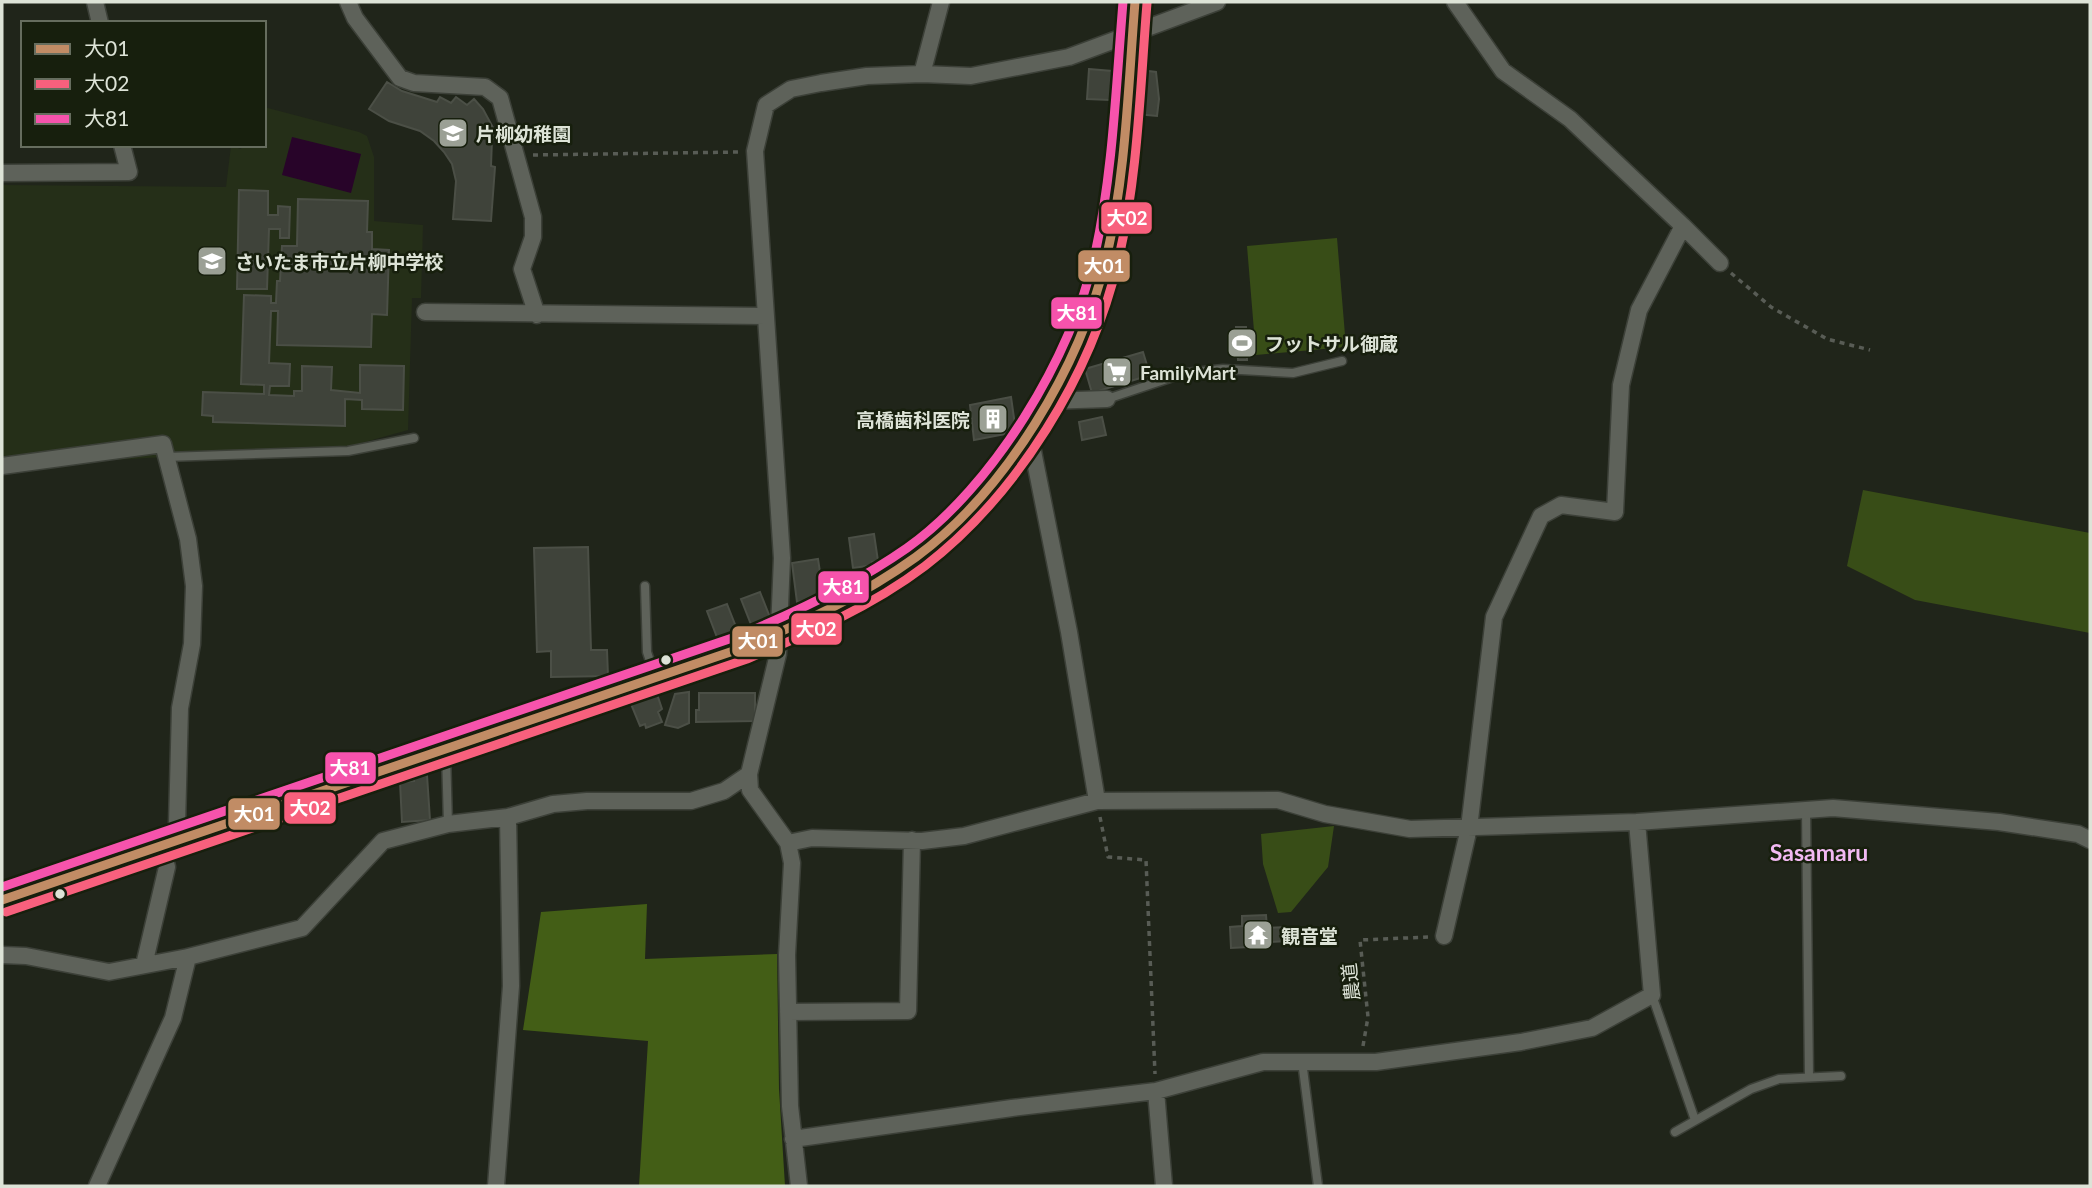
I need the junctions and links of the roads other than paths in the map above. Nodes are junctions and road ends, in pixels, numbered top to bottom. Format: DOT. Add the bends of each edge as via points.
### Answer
graph roads {
  1 [pos="95,2"];
  2 [pos="348,2"];
  3 [pos="941,2"];
  4 [pos="1135,2"];
  5 [pos="1217,2"];
  6 [pos="1455,2"];
  7 [pos="100,21"];
  8 [pos="1132,35"];
  9 [pos="922,74"];
  10 [pos="123,147"];
  11 [pos="2,173"];
  12 [pos="1683,226"];
  13 [pos="1720,263"];
  14 [pos="425,312"];
  15 [pos="537,315"];
  16 [pos="765,316"];
  17 [pos="1342,361"];
  18 [pos="1107,399"];
  19 [pos="1048,401"];
  20 [pos="1030,431"];
  21 [pos="414,438"];
  22 [pos="166,457"];
  23 [pos="2,466"];
  24 [pos="645,586"];
  25 [pos="779,634"];
  26 [pos="656,677"];
  27 [pos="446,750"];
  28 [pos="749,774"];
  29 [pos="1097,801"];
  30 [pos="1806,810"];
  31 [pos="508,817"];
  32 [pos="1637,822"];
  33 [pos="448,824"];
  34 [pos="1469,828"];
  35 [pos="170,840"];
  36 [pos="912,840"];
  37 [pos="2090,840"];
  38 [pos="788,843"];
  39 [pos="2,900"];
  40 [pos="1444,936"];
  41 [pos="2,954"];
  42 [pos="188,957"];
  43 [pos="144,965"];
  44 [pos="1652,995"];
  45 [pos="789,1012"];
  46 [pos="1302,1061"];
  47 [pos="1841,1076"];
  48 [pos="1809,1077"];
  49 [pos="1156,1091"];
  50 [pos="1695,1120"];
  51 [pos="1675,1132"];
  52 [pos="793,1139"];
  53 [pos="97,1186"];
  54 [pos="496,1186"];
  55 [pos="799,1186"];
  56 [pos="1164,1186"];
  57 [pos="1318,1186"];
  1 -- 7 [label="street"];
  2 -- 15 [label="street" via="400,78 485,87 500,98 533,217 533,237 522,269"];
  3 -- 9 [label="street"];
  4 -- 8 [label="main road"];
  5 -- 8 [label="street"];
  6 -- 12 [label="street" via="1503,71 1570,119"];
  8 -- 9 [label="street" via="1026,66 971,76"];
  8 -- 19 [label="main road" via="1120,166 1105,260 1080,338"];
  9 -- 16 [label="street" via="867,76 791,89 766,105 755,151"];
  10 -- 11 [label="street" via="129,172"];
  12 -- 13 [label="street"];
  12 -- 34 [label="street" via="1639,310 1621,385 1615,512 1561,505 1541,516 1494,617"];
  14 -- 15 [label="street"];
  15 -- 16 [label="street"];
  16 -- 25 [label="street" via="782,558"];
  17 -- 18 [label="lane" via="1293,373 1223,369 1185,373"];
  18 -- 19 [label="street"];
  19 -- 20 [label="main road"];
  20 -- 25 [label="main road" via="978,498 919,554 845,601"];
  20 -- 29 [label="street"];
  21 -- 22 [label="lane" via="348,451"];
  22 -- 23 [label="street" via="163,444"];
  22 -- 35 [label="street" via="188,539 194,586 192,644 180,708 177,824"];
  24 -- 26 [label="lane" via="647,652"];
  25 -- 26 [label="main road"];
  25 -- 28 [label="street"];
  26 -- 27 [label="main road"];
  27 -- 33 [label="lane"];
  27 -- 35 [label="main road"];
  28 -- 31 [label="street" via="724,791 691,801 587,801 553,804"];
  28 -- 38 [label="street" via="750,790"];
  29 -- 34 [label="street" via="1278,800 1325,814 1410,829"];
  29 -- 36 [label="street" via="964,836"];
  30 -- 32 [label="street"];
  30 -- 37 [label="street" via="1833,808 1999,822 2078,834"];
  30 -- 48 [label="lane"];
  31 -- 33 [label="street"];
  31 -- 54 [label="street" via="511,986"];
  32 -- 34 [label="street"];
  32 -- 44 [label="street"];
  33 -- 42 [label="street" via="383,841 302,928"];
  34 -- 40 [label="street"];
  35 -- 39 [label="main road"];
  35 -- 43 [label="street"];
  36 -- 38 [label="street" via="812,838"];
  36 -- 45 [label="street" via="908,1011"];
  38 -- 45 [label="street" via="792,863"];
  41 -- 43 [label="street" via="108,972"];
  42 -- 43 [label="street"];
  42 -- 53 [label="street" via="173,1018"];
  44 -- 46 [label="street" via="1592,1028 1521,1042 1376,1062"];
  44 -- 50 [label="lane"];
  45 -- 52 [label="street"];
  46 -- 49 [label="street" via="1263,1062"];
  46 -- 57 [label="lane"];
  47 -- 48 [label="lane"];
  48 -- 50 [label="lane" via="1779,1079 1751,1089"];
  49 -- 52 [label="street"];
  49 -- 56 [label="street"];
  50 -- 51 [label="lane"];
  52 -- 55 [label="street"];
}
